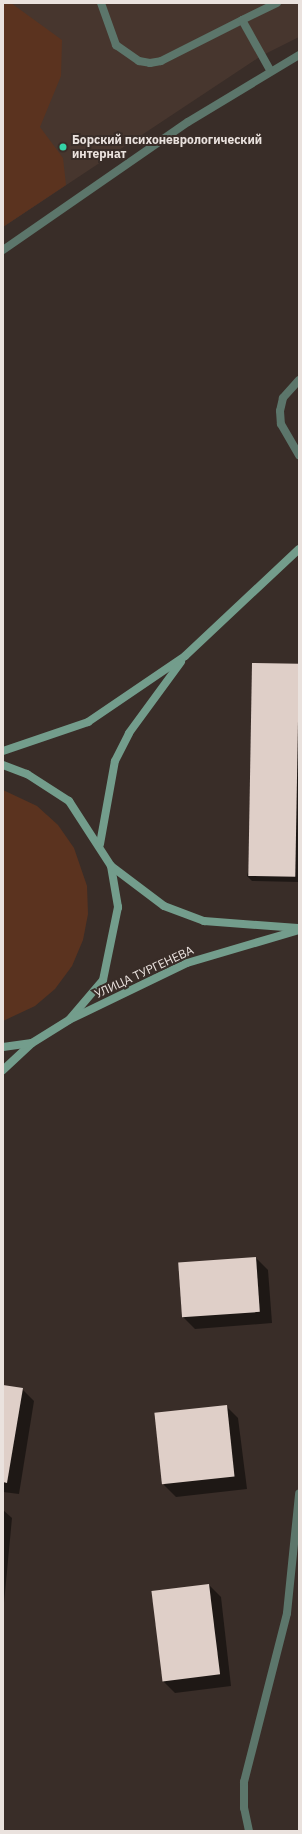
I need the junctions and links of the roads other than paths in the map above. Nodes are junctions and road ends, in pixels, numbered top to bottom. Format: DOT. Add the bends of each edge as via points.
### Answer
graph roads {
  1 [pos="101,3"];
  2 [pos="277,3"];
  3 [pos="242,20"];
  4 [pos="299,56"];
  5 [pos="270,70"];
  6 [pos="3,250"];
  7 [pos="299,380"];
  8 [pos="299,455"];
  9 [pos="299,549"];
  10 [pos="185,656"];
  11 [pos="3,751"];
  12 [pos="3,766"];
  13 [pos="100,844"];
  14 [pos="111,866"];
  15 [pos="299,929"];
  16 [pos="69,1020"];
  17 [pos="32,1043"];
  18 [pos="3,1047"];
  19 [pos="3,1070"];
  20 [pos="299,1494"];
  21 [pos="249,1831"];
  1 -- 3 [label="street" via="116,45 139,61 150,63 162,61"];
  2 -- 3 [label="street"];
  3 -- 5 [label="street"];
  4 -- 5 [label="street"];
  5 -- 6 [label="street"];
  7 -- 8 [label="street" via="283,398 280,411 281,424"];
  9 -- 10 [label="street"];
  10 -- 11 [label="street" via="88,722"];
  10 -- 13 [label="street" via="129,733 115,761"];
  12 -- 13 [label="street" via="27,774 69,801"];
  13 -- 14 [label="street"];
  14 -- 15 [label="street, УЛИЦА ТУРГЕНЕВА" via="164,906 204,921"];
  14 -- 16 [label="street" via="118,907 111,951 103,980"];
  15 -- 16 [label="street, УЛИЦА ТУРГЕНЕВА" via="187,963"];
  16 -- 17 [label="street"];
  17 -- 18 [label="street"];
  17 -- 19 [label="street"];
  20 -- 21 [label="street" via="287,1613 244,1782 244,1808"];
}
